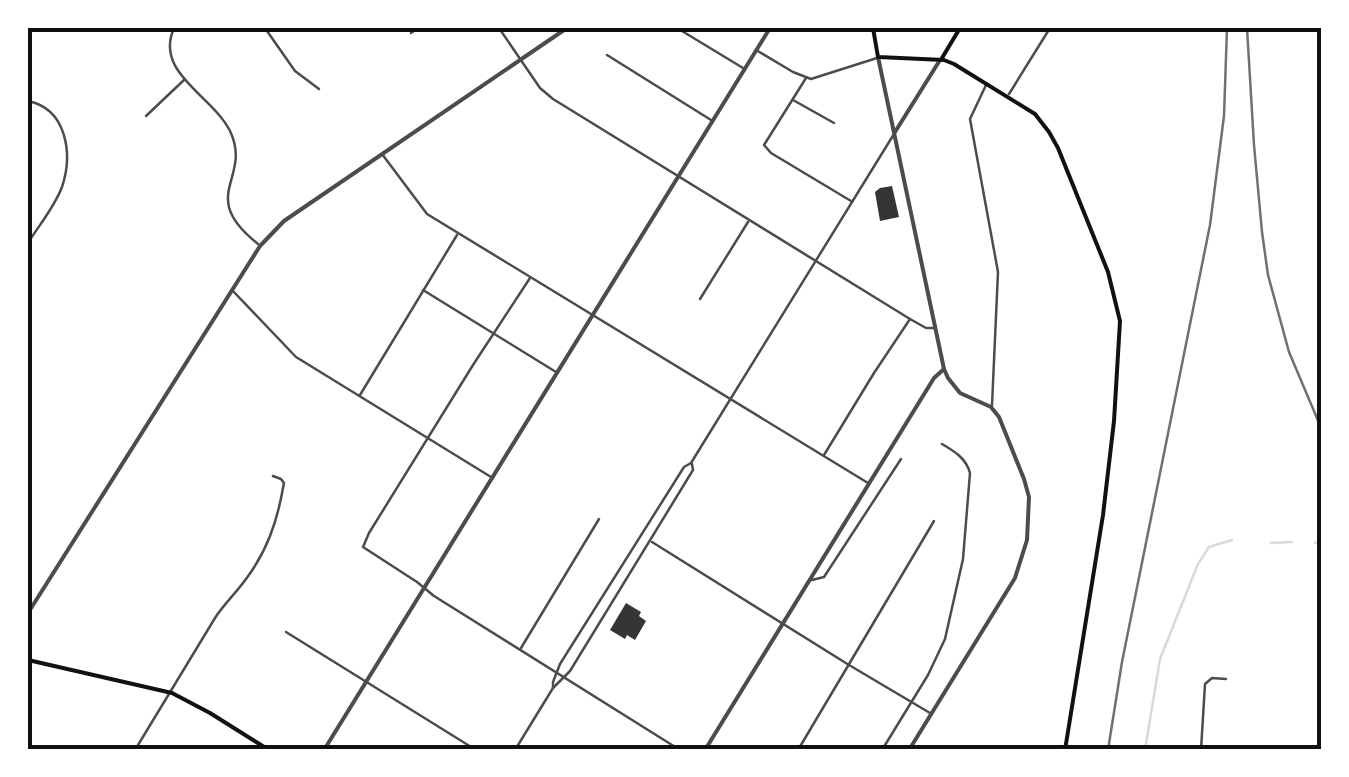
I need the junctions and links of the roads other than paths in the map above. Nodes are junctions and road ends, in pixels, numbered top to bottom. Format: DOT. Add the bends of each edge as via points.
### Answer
graph roads {
  1 [pos="174,28"];
  2 [pos="260,28"];
  3 [pos="418,28"];
  4 [pos="499,28"];
  5 [pos="567,28"];
  6 [pos="677,28"];
  7 [pos="770,28"];
  8 [pos="873,28"];
  9 [pos="960,28"];
  10 [pos="1050,28"];
  11 [pos="410,32"];
  12 [pos="756,50"];
  13 [pos="606,55"];
  14 [pos="878,57"];
  15 [pos="521,59"];
  16 [pos="940,60"];
  17 [pos="744,69"];
  18 [pos="806,78"];
  19 [pos="186,80"];
  20 [pos="988,83"];
  21 [pos="319,89"];
  22 [pos="1008,96"];
  23 [pos="792,99"];
  24 [pos="28,100"];
  25 [pos="146,116"];
  26 [pos="712,121"];
  27 [pos="834,124"];
  28 [pos="895,133"];
  29 [pos="382,154"];
  30 [pos="678,176"];
  31 [pos="852,202"];
  32 [pos="749,220"];
  33 [pos="458,234"];
  34 [pos="28,243"];
  35 [pos="260,246"];
  36 [pos="816,261"];
  37 [pos="530,278"];
  38 [pos="232,290"];
  39 [pos="423,290"];
  40 [pos="700,300"];
  41 [pos="592,316"];
  42 [pos="910,320"];
  43 [pos="934,328"];
  44 [pos="494,332"];
  45 [pos="944,369"];
  46 [pos="557,372"];
  47 [pos="360,396"];
  48 [pos="730,399"];
  49 [pos="991,406"];
  50 [pos="428,438"];
  51 [pos="942,444"];
  52 [pos="824,456"];
  53 [pos="901,459"];
  54 [pos="692,463"];
  55 [pos="273,476"];
  56 [pos="492,478"];
  57 [pos="869,484"];
  58 [pos="600,519"];
  59 [pos="934,521"];
  60 [pos="650,541"];
  61 [pos="810,580"];
  62 [pos="424,588"];
  63 [pos="28,613"];
  64 [pos="783,623"];
  65 [pos="286,632"];
  66 [pos="520,650"];
  67 [pos="28,660"];
  68 [pos="849,665"];
  69 [pos="556,672"];
  70 [pos="565,678"];
  71 [pos="1226,679"];
  72 [pos="366,682"];
  73 [pos="553,688"];
  74 [pos="170,692"];
  75 [pos="911,702"];
  76 [pos="932,714"];
  77 [pos="42,750"];
  78 [pos="60,750"];
  79 [pos="135,750"];
  80 [pos="268,750"];
  81 [pos="324,750"];
  82 [pos="476,750"];
  83 [pos="515,750"];
  84 [pos="680,750"];
  85 [pos="705,750"];
  86 [pos="798,750"];
  87 [pos="882,750"];
  88 [pos="909,750"];
  89 [pos="1066,750"];
  90 [pos="1201,750"];
  1 -- 19 [label="street" via="169,56"];
  2 -- 21 [label="street"];
  3 -- 11 [label="street"];
  4 -- 15 [label="street"];
  5 -- 15 [label="street"];
  6 -- 17 [label="street"];
  7 -- 12 [label="street"];
  8 -- 14 [label="main road"];
  9 -- 16 [label="main road"];
  10 -- 22 [label="street"];
  12 -- 17 [label="street"];
  12 -- 18 [label="street"];
  13 -- 26 [label="street"];
  14 -- 16 [label="main road"];
  14 -- 18 [label="street"];
  14 -- 28 [label="street"];
  15 -- 29 [label="street"];
  15 -- 30 [label="street" via="552,99"];
  16 -- 20 [label="main road"];
  16 -- 28 [label="street"];
  17 -- 26 [label="street"];
  18 -- 23 [label="street"];
  19 -- 25 [label="street"];
  19 -- 35 [label="street" via="232,136 230,214"];
  20 -- 22 [label="main road"];
  20 -- 49 [label="street" via="970,120 998,272"];
  22 -- 89 [label="main road" via="1035,114 1058,148 1108,272 1120,321 1103,515"];
  23 -- 27 [label="street"];
  23 -- 31 [label="street" via="766,149"];
  24 -- 34 [label="street" via="53,116 67,144 62,186"];
  26 -- 30 [label="street"];
  28 -- 31 [label="street"];
  28 -- 43 [label="street"];
  29 -- 33 [label="street" via="422,210"];
  29 -- 35 [label="street"];
  30 -- 32 [label="street"];
  30 -- 41 [label="street"];
  31 -- 36 [label="street"];
  32 -- 36 [label="street"];
  32 -- 40 [label="street"];
  33 -- 37 [label="street"];
  33 -- 39 [label="street"];
  35 -- 38 [label="street"];
  36 -- 42 [label="street"];
  36 -- 48 [label="street"];
  37 -- 41 [label="street"];
  37 -- 44 [label="street"];
  38 -- 47 [label="street" via="296,357"];
  38 -- 63 [label="street"];
  39 -- 44 [label="street"];
  39 -- 47 [label="street"];
  41 -- 46 [label="street"];
  41 -- 48 [label="street"];
  42 -- 43 [label="street"];
  42 -- 52 [label="street"];
  43 -- 45 [label="street"];
  44 -- 46 [label="street"];
  44 -- 50 [label="street"];
  45 -- 49 [label="street" via="960,394"];
  45 -- 57 [label="street"];
  46 -- 56 [label="street"];
  47 -- 50 [label="street"];
  48 -- 52 [label="street"];
  48 -- 54 [label="street"];
  49 -- 76 [label="street" via="1024,479 1027,540 1015,578"];
  50 -- 56 [label="street"];
  50 -- 62 [label="street" via="363,544"];
  51 -- 75 [label="street" via="961,456 970,473 966,541 946,638"];
  52 -- 57 [label="street"];
  53 -- 61 [label="street" via="824,577"];
  54 -- 60 [label="street" via="694,470"];
  54 -- 69 [label="street"];
  55 -- 74 [label="street" via="284,484 273,534"];
  56 -- 62 [label="street"];
  57 -- 61 [label="street"];
  58 -- 66 [label="street"];
  59 -- 68 [label="street"];
  60 -- 64 [label="street"];
  60 -- 70 [label="street"];
  61 -- 64 [label="street"];
  62 -- 66 [label="street"];
  62 -- 72 [label="street"];
  64 -- 68 [label="street"];
  64 -- 85 [label="street"];
  65 -- 72 [label="street"];
  66 -- 69 [label="street"];
  67 -- 74 [label="main road"];
  68 -- 75 [label="street"];
  68 -- 86 [label="street"];
  69 -- 70 [label="street"];
  69 -- 73 [label="street"];
  70 -- 73 [label="street"];
  70 -- 84 [label="street"];
  71 -- 90 [label="street" via="1205,684"];
  72 -- 81 [label="street"];
  72 -- 82 [label="street"];
  73 -- 83 [label="street"];
  74 -- 79 [label="street"];
  74 -- 80 [label="main road"];
  75 -- 76 [label="street"];
  75 -- 87 [label="street"];
  76 -- 88 [label="street"];
  77 -- 78 [label="street"];
}
